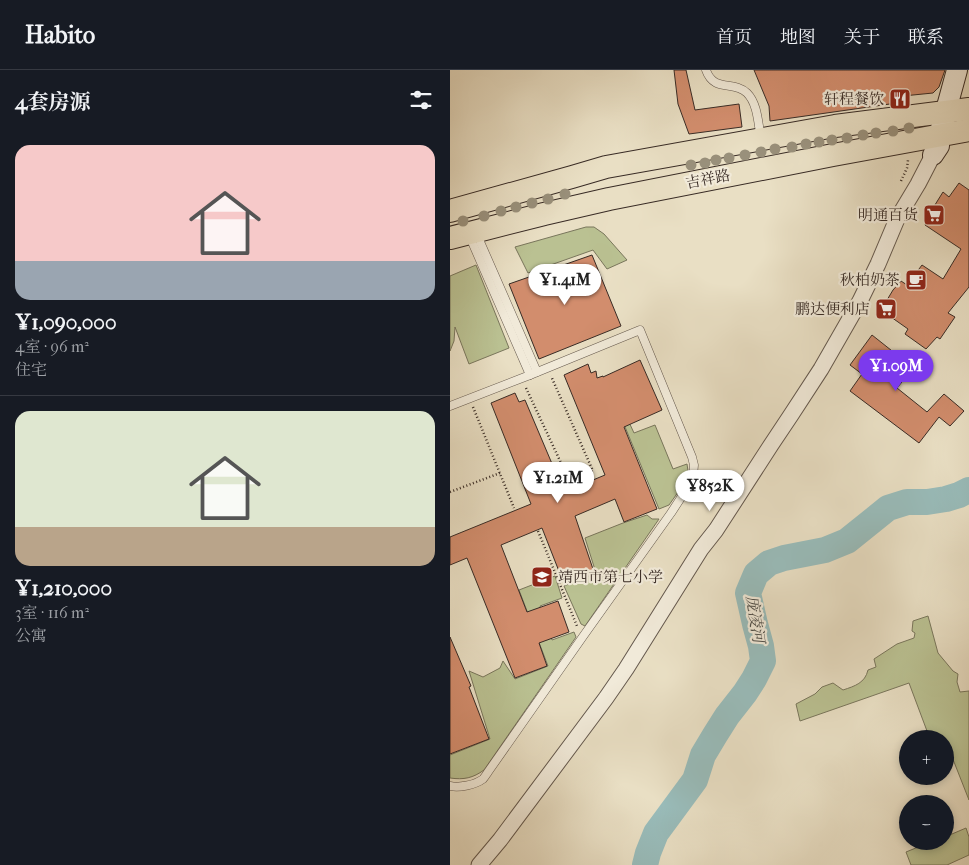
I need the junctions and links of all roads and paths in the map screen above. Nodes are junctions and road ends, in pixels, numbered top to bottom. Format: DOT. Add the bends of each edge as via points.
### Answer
graph roads {
  1 [pos="706,70"];
  2 [pos="957,70"];
  3 [pos="962,70"];
  4 [pos="956,110"];
  5 [pos="761,139"];
  6 [pos="946,140"];
  7 [pos="536,187"];
  8 [pos="450,211"];
  9 [pos="544,214"];
  10 [pos="465,234"];
  11 [pos="549,367"];
  12 [pos="534,374"];
  13 [pos="521,378"];
  14 [pos="469,398"];
  15 [pos="450,406"];
  16 [pos="500,473"];
  17 [pos="450,492"];
  18 [pos="514,508"];
  19 [pos="538,531"];
  20 [pos="584,635"];
  21 [pos="450,786"];
  22 [pos="479,865"];
  1 -- 5 [label="lane" via="708,77 718,84 747,93 758,118"];
  2 -- 4 [label="main road"];
  3 -- 4 [label="main road"];
  4 -- 5 [label="main road, 吉祥路"];
  4 -- 6 [label="main road"];
  5 -- 7 [label="main road, 吉祥路" via="606,167"];
  6 -- 9 [label="main road, 吉祥路" via="833,155"];
  6 -- 22 [label="street" via="897,219 860,301 792,416 701,549 606,698"];
  7 -- 8 [label="main road, 吉祥路"];
  7 -- 9 [label="main road"];
  9 -- 10 [label="main road, 吉祥路"];
  10 -- 12 [label="lane"];
  11 -- 12 [label="lane"];
  11 -- 13 [label="path" via="593,471 569,480"];
  11 -- 20 [label="lane" via="640,330 694,465 688,487"];
  12 -- 13 [label="lane"];
  13 -- 14 [label="lane"];
  14 -- 15 [label="lane"];
  14 -- 16 [label="path"];
  16 -- 17 [label="path"];
  16 -- 18 [label="path"];
  19 -- 20 [label="path" via="579,631"];
  20 -- 21 [label="lane" via="482,779 464,786"];
}
